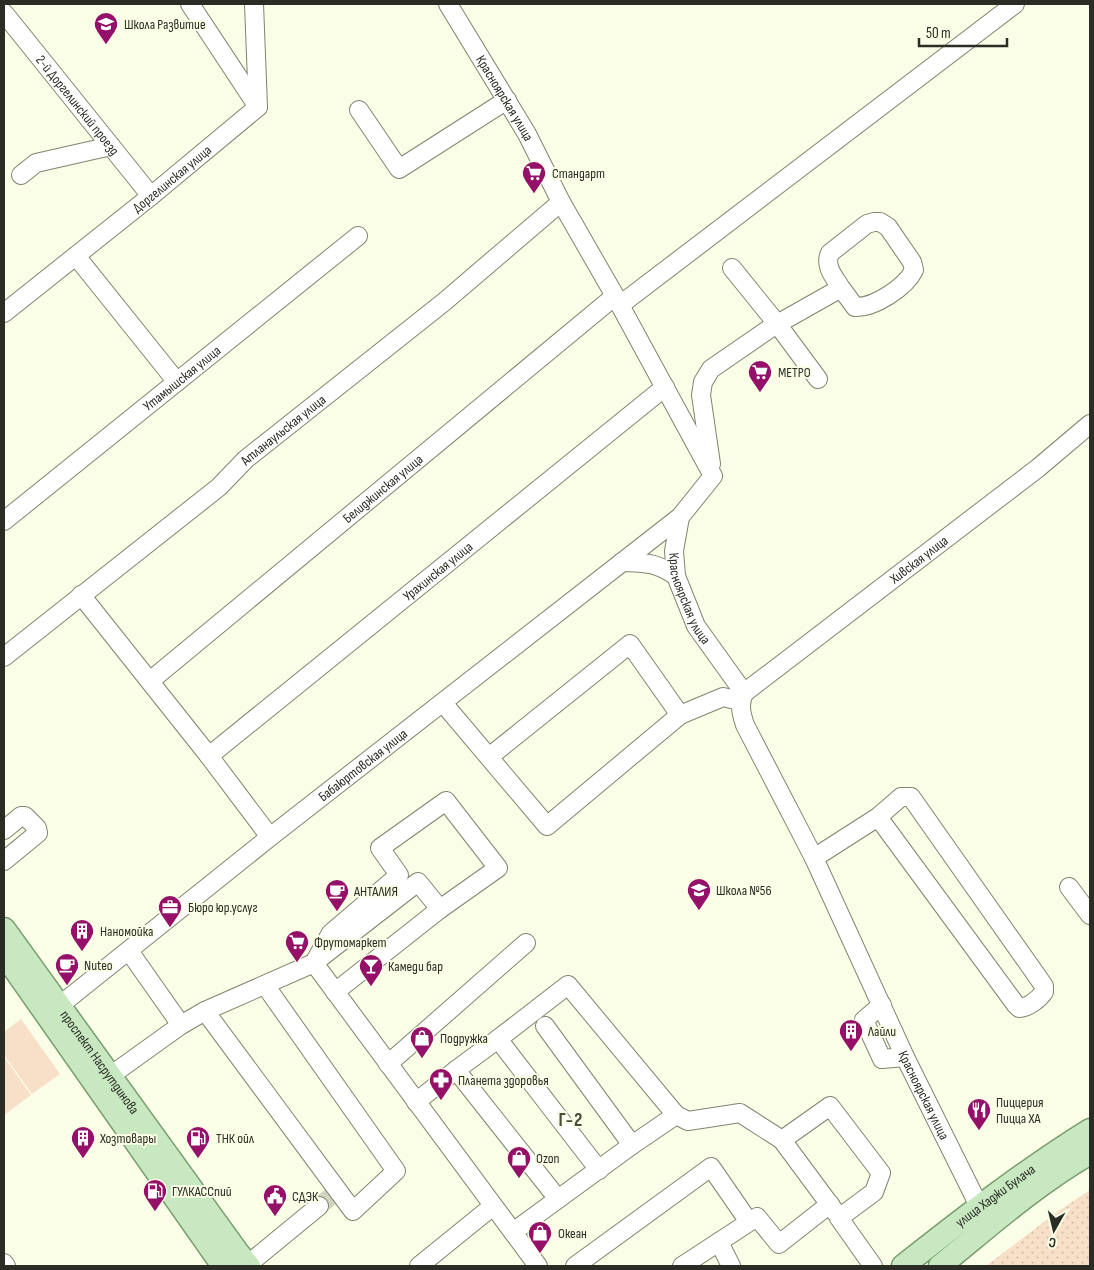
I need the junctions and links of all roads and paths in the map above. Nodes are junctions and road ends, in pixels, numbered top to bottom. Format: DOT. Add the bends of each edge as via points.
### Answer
graph roads {
  1 [pos="190,4"];
  2 [pos="254,4"];
  3 [pos="448,4"];
  4 [pos="1015,4"];
  5 [pos="4,13"];
  6 [pos="507,100"];
  7 [pos="258,107"];
  8 [pos="359,110"];
  9 [pos="111,146"];
  10 [pos="21,175"];
  11 [pos="151,196"];
  12 [pos="561,202"];
  13 [pos="358,236"];
  14 [pos="76,256"];
  15 [pos="732,268"];
  16 [pos="840,288"];
  17 [pos="618,300"];
  18 [pos="4,313"];
  19 [pos="778,325"];
  20 [pos="818,379"];
  21 [pos="177,382"];
  22 [pos="665,387"];
  23 [pos="1090,424"];
  24 [pos="713,476"];
  25 [pos="680,517"];
  26 [pos="4,521"];
  27 [pos="622,562"];
  28 [pos="676,576"];
  29 [pos="81,595"];
  30 [pos="4,657"];
  31 [pos="150,681"];
  32 [pos="742,697"];
  33 [pos="443,703"];
  34 [pos="680,715"];
  35 [pos="209,756"];
  36 [pos="489,757"];
  37 [pos="878,817"];
  38 [pos="4,830"];
  39 [pos="270,837"];
  40 [pos="814,858"];
  41 [pos="4,861"];
  42 [pos="1069,887"];
  43 [pos="440,909"];
  44 [pos="1090,915"];
  45 [pos="4,929"];
  46 [pos="526,943"];
  47 [pos="129,950"];
  48 [pos="4,954"];
  49 [pos="314,963"];
  50 [pos="265,985"];
  51 [pos="335,992"];
  52 [pos="53,1010"];
  53 [pos="205,1011"];
  54 [pos="181,1025"];
  55 [pos="545,1026"];
  56 [pos="498,1038"];
  57 [pos="388,1064"];
  58 [pos="456,1070"];
  59 [pos="103,1080"];
  60 [pos="416,1102"];
  61 [pos="676,1115"];
  62 [pos="1090,1130"];
  63 [pos="782,1140"];
  64 [pos="632,1145"];
  65 [pos="1090,1154"];
  66 [pos="599,1170"];
  67 [pos="1037,1176"];
  68 [pos="558,1199"];
  69 [pos="319,1206"];
  70 [pos="493,1206"];
  71 [pos="979,1206"];
  72 [pos="834,1211"];
  73 [pos="749,1222"];
  74 [pos="513,1232"];
  75 [pos="719,1242"];
  76 [pos="223,1266"];
  77 [pos="248,1266"];
  78 [pos="419,1266"];
  79 [pos="538,1266"];
  80 [pos="575,1266"];
  81 [pos="682,1266"];
  82 [pos="730,1266"];
  83 [pos="873,1266"];
  84 [pos="904,1266"];
  85 [pos="940,1266"];
  1 -- 7 [label="street"];
  2 -- 7 [label="street"];
  3 -- 6 [label="street, Красноярская улица"];
  4 -- 17 [label="street, Белиджинская улица"];
  5 -- 9 [label="street, 2-й Доргелинский проезд"];
  6 -- 8 [label="street" via="400,169"];
  6 -- 12 [label="street, Красноярская улица"];
  7 -- 11 [label="street, Доргелинская улица"];
  9 -- 10 [label="street" via="36,163"];
  9 -- 11 [label="street, 2-й Доргелинский проезд"];
  11 -- 14 [label="street, Доргелинская улица"];
  12 -- 17 [label="street, Красноярская улица"];
  12 -- 29 [label="street, Атланаульская улица" via="444,302 246,459 219,487"];
  13 -- 21 [label="street, Утамышская улица"];
  14 -- 18 [label="street, Доргелинская улица"];
  14 -- 21 [label="street"];
  15 -- 19 [label="street"];
  16 -- 16 [label="street" via="855,307 865,307 875,304 910,279 914,270 912,262 888,227 880,222 866,224 830,253 828,265"];
  16 -- 19 [label="street"];
  17 -- 22 [label="street, Красноярская улица"];
  17 -- 31 [label="street, Белиджинская улица"];
  19 -- 20 [label="street"];
  19 -- 24 [label="street" via="710,369 703,382 701,394"];
  21 -- 26 [label="street, Утамышская улица"];
  22 -- 24 [label="street, Красноярская улица"];
  22 -- 35 [label="street, Урахинская улица"];
  23 -- 32 [label="street, Хивская улица" via="1038,468"];
  24 -- 25 [label="street, Красноярская улица"];
  25 -- 27 [label="street, Бабаюртовская улица"];
  25 -- 28 [label="street, Красноярская улица" via="674,551"];
  27 -- 28 [label="street" via="651,563"];
  27 -- 33 [label="street, Бабаюртовская улица"];
  28 -- 32 [label="street, Красноярская улица" via="696,626"];
  29 -- 30 [label="street, Атланаульская улица"];
  29 -- 31 [label="street"];
  31 -- 35 [label="street"];
  32 -- 34 [label="street" via="723,697"];
  32 -- 40 [label="street, Красноярская улица" via="741,713 745,725"];
  33 -- 36 [label="street"];
  33 -- 39 [label="street, Бабаюртовская улица"];
  34 -- 36 [label="street" via="547,826"];
  34 -- 36 [label="street" via="630,644"];
  35 -- 39 [label="street"];
  37 -- 37 [label="street" via="901,798 911,797 1044,986 1042,996 1025,1008 1019,1008"];
  37 -- 40 [label="street"];
  38 -- 41 [label="street" via="22,816 38,828 38,833"];
  39 -- 47 [label="street, Бабаюртовская улица"];
  40 -- 71 [label="street, Красноярская улица" via="905,1057"];
  42 -- 44 [label="street"];
  43 -- 49 [label="street" via="418,882"];
  43 -- 49 [label="street" via="498,868 446,801 380,848 400,875 330,933"];
  43 -- 51 [label="street"];
  45 -- 52 [label="main road, проспект Насрутдинова"];
  46 -- 57 [label="street"];
  47 -- 52 [label="street, Бабаюртовская улица"];
  47 -- 54 [label="street"];
  48 -- 52 [label="main road, проспект Насрутдинова"];
  49 -- 50 [label="street"];
  49 -- 51 [label="street"];
  50 -- 53 [label="street"];
  50 -- 53 [label="street" via="396,1171 353,1211"];
  51 -- 57 [label="street"];
  52 -- 59 [label="main road, проспект Насрутдинова"];
  53 -- 54 [label="street"];
  54 -- 59 [label="street"];
  55 -- 64 [label="street"];
  56 -- 58 [label="street"];
  56 -- 61 [label="street" via="568,985"];
  56 -- 66 [label="street"];
  57 -- 60 [label="street"];
  58 -- 60 [label="street"];
  58 -- 68 [label="street"];
  59 -- 76 [label="main road, проспект Насрутдинова"];
  59 -- 77 [label="main road, проспект Насрутдинова"];
  60 -- 70 [label="street"];
  61 -- 63 [label="street" via="688,1121 740,1113"];
  61 -- 64 [label="street"];
  62 -- 67 [label="main road, улица Хаджи Булача"];
  63 -- 72 [label="street"];
  63 -- 72 [label="street" via="830,1106 881,1173 874,1192"];
  64 -- 66 [label="street"];
  65 -- 67 [label="main road, улица Хаджи Булача"];
  66 -- 68 [label="street"];
  67 -- 71 [label="main road, улица Хаджи Булача"];
  67 -- 85 [label="main road, улица Хаджи Булача"];
  68 -- 74 [label="street"];
  69 -- 77 [label="street"];
  70 -- 74 [label="street"];
  70 -- 78 [label="street"];
  71 -- 84 [label="main road, улица Хаджи Булача"];
  72 -- 73 [label="street" via="778,1244 757,1216"];
  72 -- 83 [label="street"];
  73 -- 75 [label="street"];
  73 -- 80 [label="street" via="710,1167"];
  74 -- 79 [label="street"];
  75 -- 81 [label="street"];
  75 -- 82 [label="street"];
}
